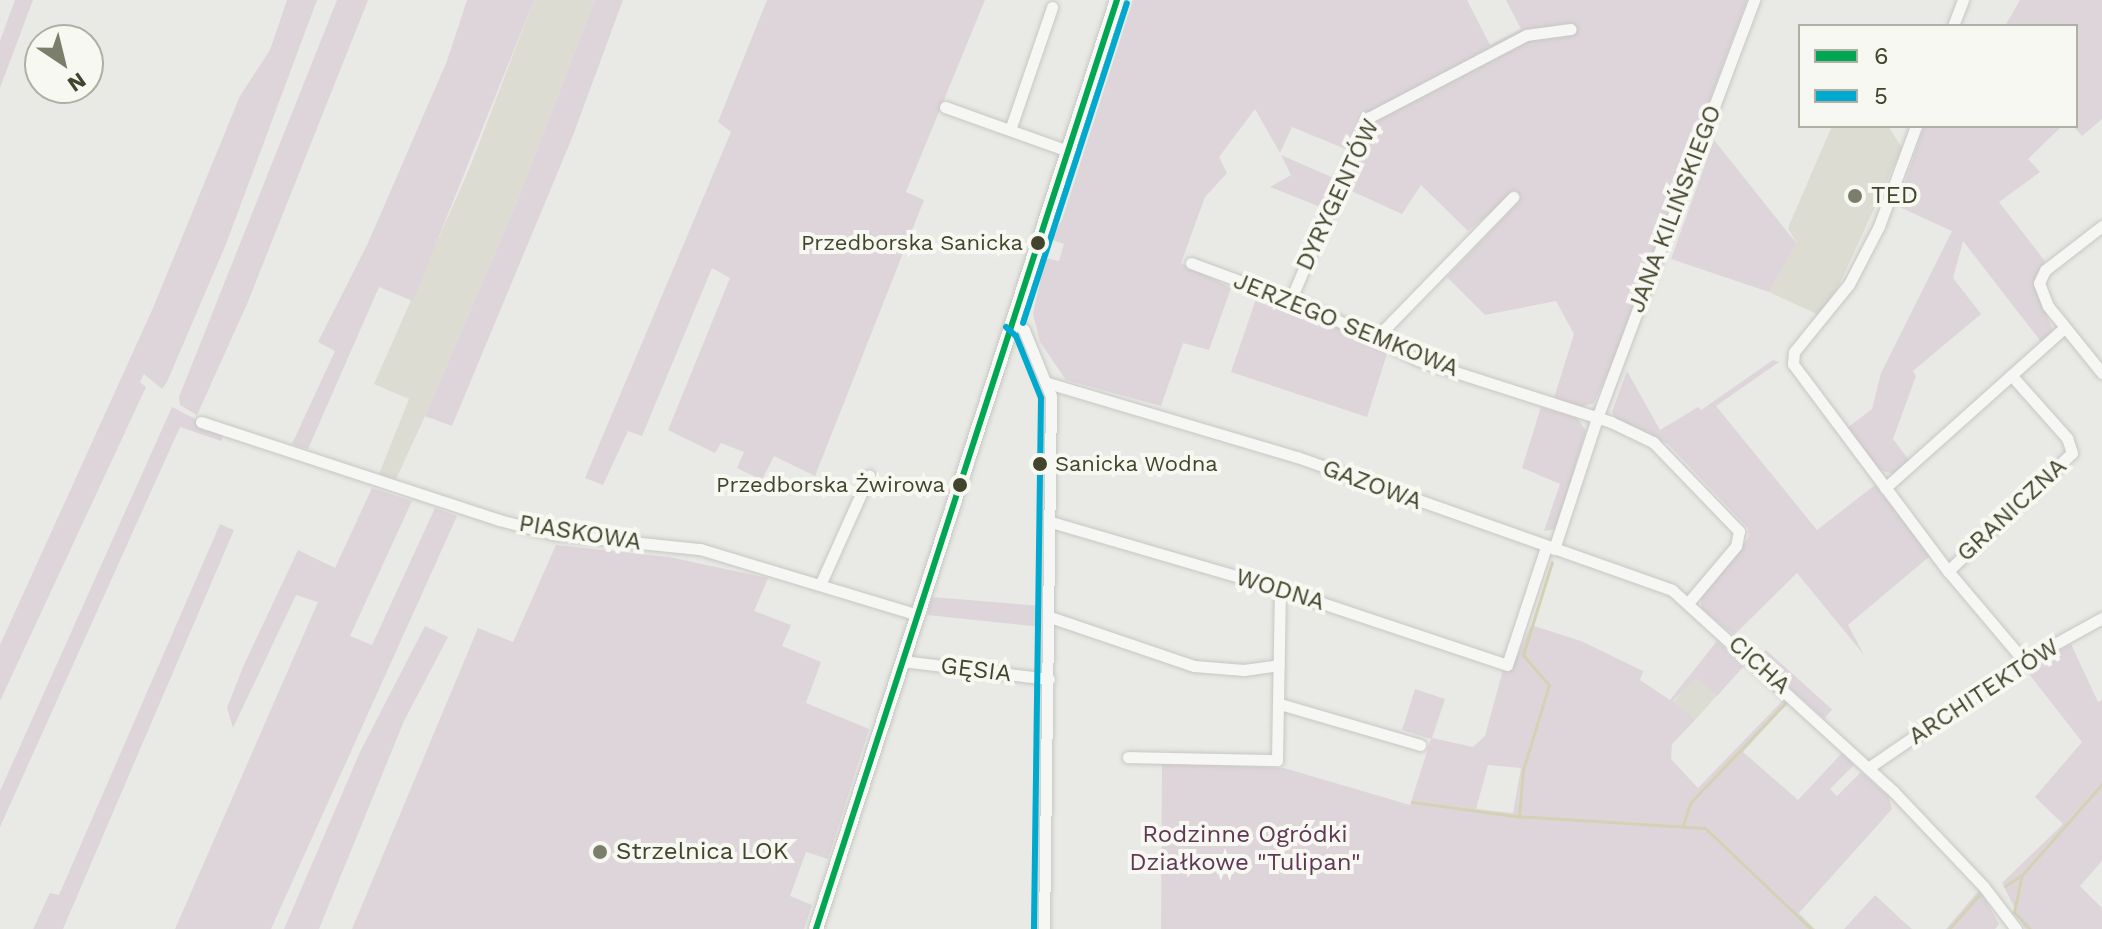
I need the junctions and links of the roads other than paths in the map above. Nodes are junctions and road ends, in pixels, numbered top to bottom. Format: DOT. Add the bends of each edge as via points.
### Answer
graph roads {
  1 [pos="1117,0"];
  2 [pos="1754,0"];
  3 [pos="1963,0"];
  4 [pos="1052,7"];
  5 [pos="1954,24"];
  6 [pos="1571,29"];
  7 [pos="945,107"];
  8 [pos="1915,128"];
  9 [pos="1010,130"];
  10 [pos="1068,151"];
  11 [pos="1513,197"];
  12 [pos="2102,226"];
  13 [pos="1191,263"];
  14 [pos="1291,299"];
  15 [pos="1013,320"];
  16 [pos="2064,328"];
  17 [pos="1376,338"];
  18 [pos="2102,373"];
  19 [pos="2011,375"];
  20 [pos="1048,383"];
  21 [pos="1597,418"];
  22 [pos="201,422"];
  23 [pos="869,476"];
  24 [pos="1885,488"];
  25 [pos="1051,522"];
  26 [pos="1550,548"];
  27 [pos="1948,571"];
  28 [pos="820,585"];
  29 [pos="1280,589"];
  30 [pos="1688,603"];
  31 [pos="918,615"];
  32 [pos="1050,617"];
  33 [pos="2102,618"];
  34 [pos="902,661"];
  35 [pos="2024,661"];
  36 [pos="1279,665"];
  37 [pos="1049,679"];
  38 [pos="1280,704"];
  39 [pos="1420,745"];
  40 [pos="1128,757"];
  41 [pos="1868,768"];
  42 [pos="816,929"];
  43 [pos="1044,929"];
  44 [pos="2016,929"];
  1 -- 10 [label="main road"];
  2 -- 21 [label="street, JANA KILIŃSKIEGO"];
  3 -- 5 [label="street"];
  4 -- 9 [label="street"];
  6 -- 14 [label="street, DYRYGENTÓW" via="1526,35 1368,118"];
  7 -- 9 [label="street"];
  8 -- 24 [label="street" via="1879,226 1849,284 1792,358 1802,380"];
  9 -- 10 [label="street"];
  10 -- 15 [label="main road"];
  11 -- 17 [label="street"];
  12 -- 16 [label="street" via="2045,270 2039,283"];
  13 -- 14 [label="street, JERZEGO SEMKOWA"];
  14 -- 17 [label="street, JERZEGO SEMKOWA"];
  15 -- 20 [label="street" via="1024,330"];
  15 -- 31 [label="main road"];
  16 -- 18 [label="street"];
  16 -- 19 [label="street"];
  17 -- 21 [label="street, JERZEGO SEMKOWA" via="1418,360"];
  19 -- 24 [label="street"];
  19 -- 27 [label="street, GRANICZNA" via="2067,438 2072,453"];
  20 -- 25 [label="street"];
  20 -- 26 [label="street, GAZOWA" via="1297,457"];
  21 -- 26 [label="street"];
  21 -- 30 [label="street" via="1658,445 1737,526 1736,546"];
  22 -- 28 [label="street, PIASKOWA" via="499,520 554,534 700,549"];
  23 -- 28 [label="street"];
  24 -- 27 [label="street"];
  25 -- 29 [label="street, WODNA"];
  25 -- 32 [label="street"];
  26 -- 29 [label="street, WODNA" via="1507,665"];
  26 -- 30 [label="street, GAZOWA" via="1662,585"];
  27 -- 35 [label="street"];
  28 -- 31 [label="street, PIASKOWA"];
  29 -- 36 [label="street"];
  30 -- 41 [label="street, CICHA"];
  31 -- 34 [label="main road"];
  32 -- 36 [label="street" via="1194,666 1244,670"];
  32 -- 37 [label="street"];
  33 -- 35 [label="street, ARCHITEKTÓW"];
  34 -- 37 [label="street, GĘSIA"];
  34 -- 42 [label="main road"];
  35 -- 41 [label="street, ARCHITEKTÓW"];
  36 -- 38 [label="street"];
  37 -- 43 [label="street"];
  38 -- 39 [label="street"];
  38 -- 40 [label="street" via="1277,760"];
  41 -- 44 [label="street, CICHA" via="1984,887"];
}
